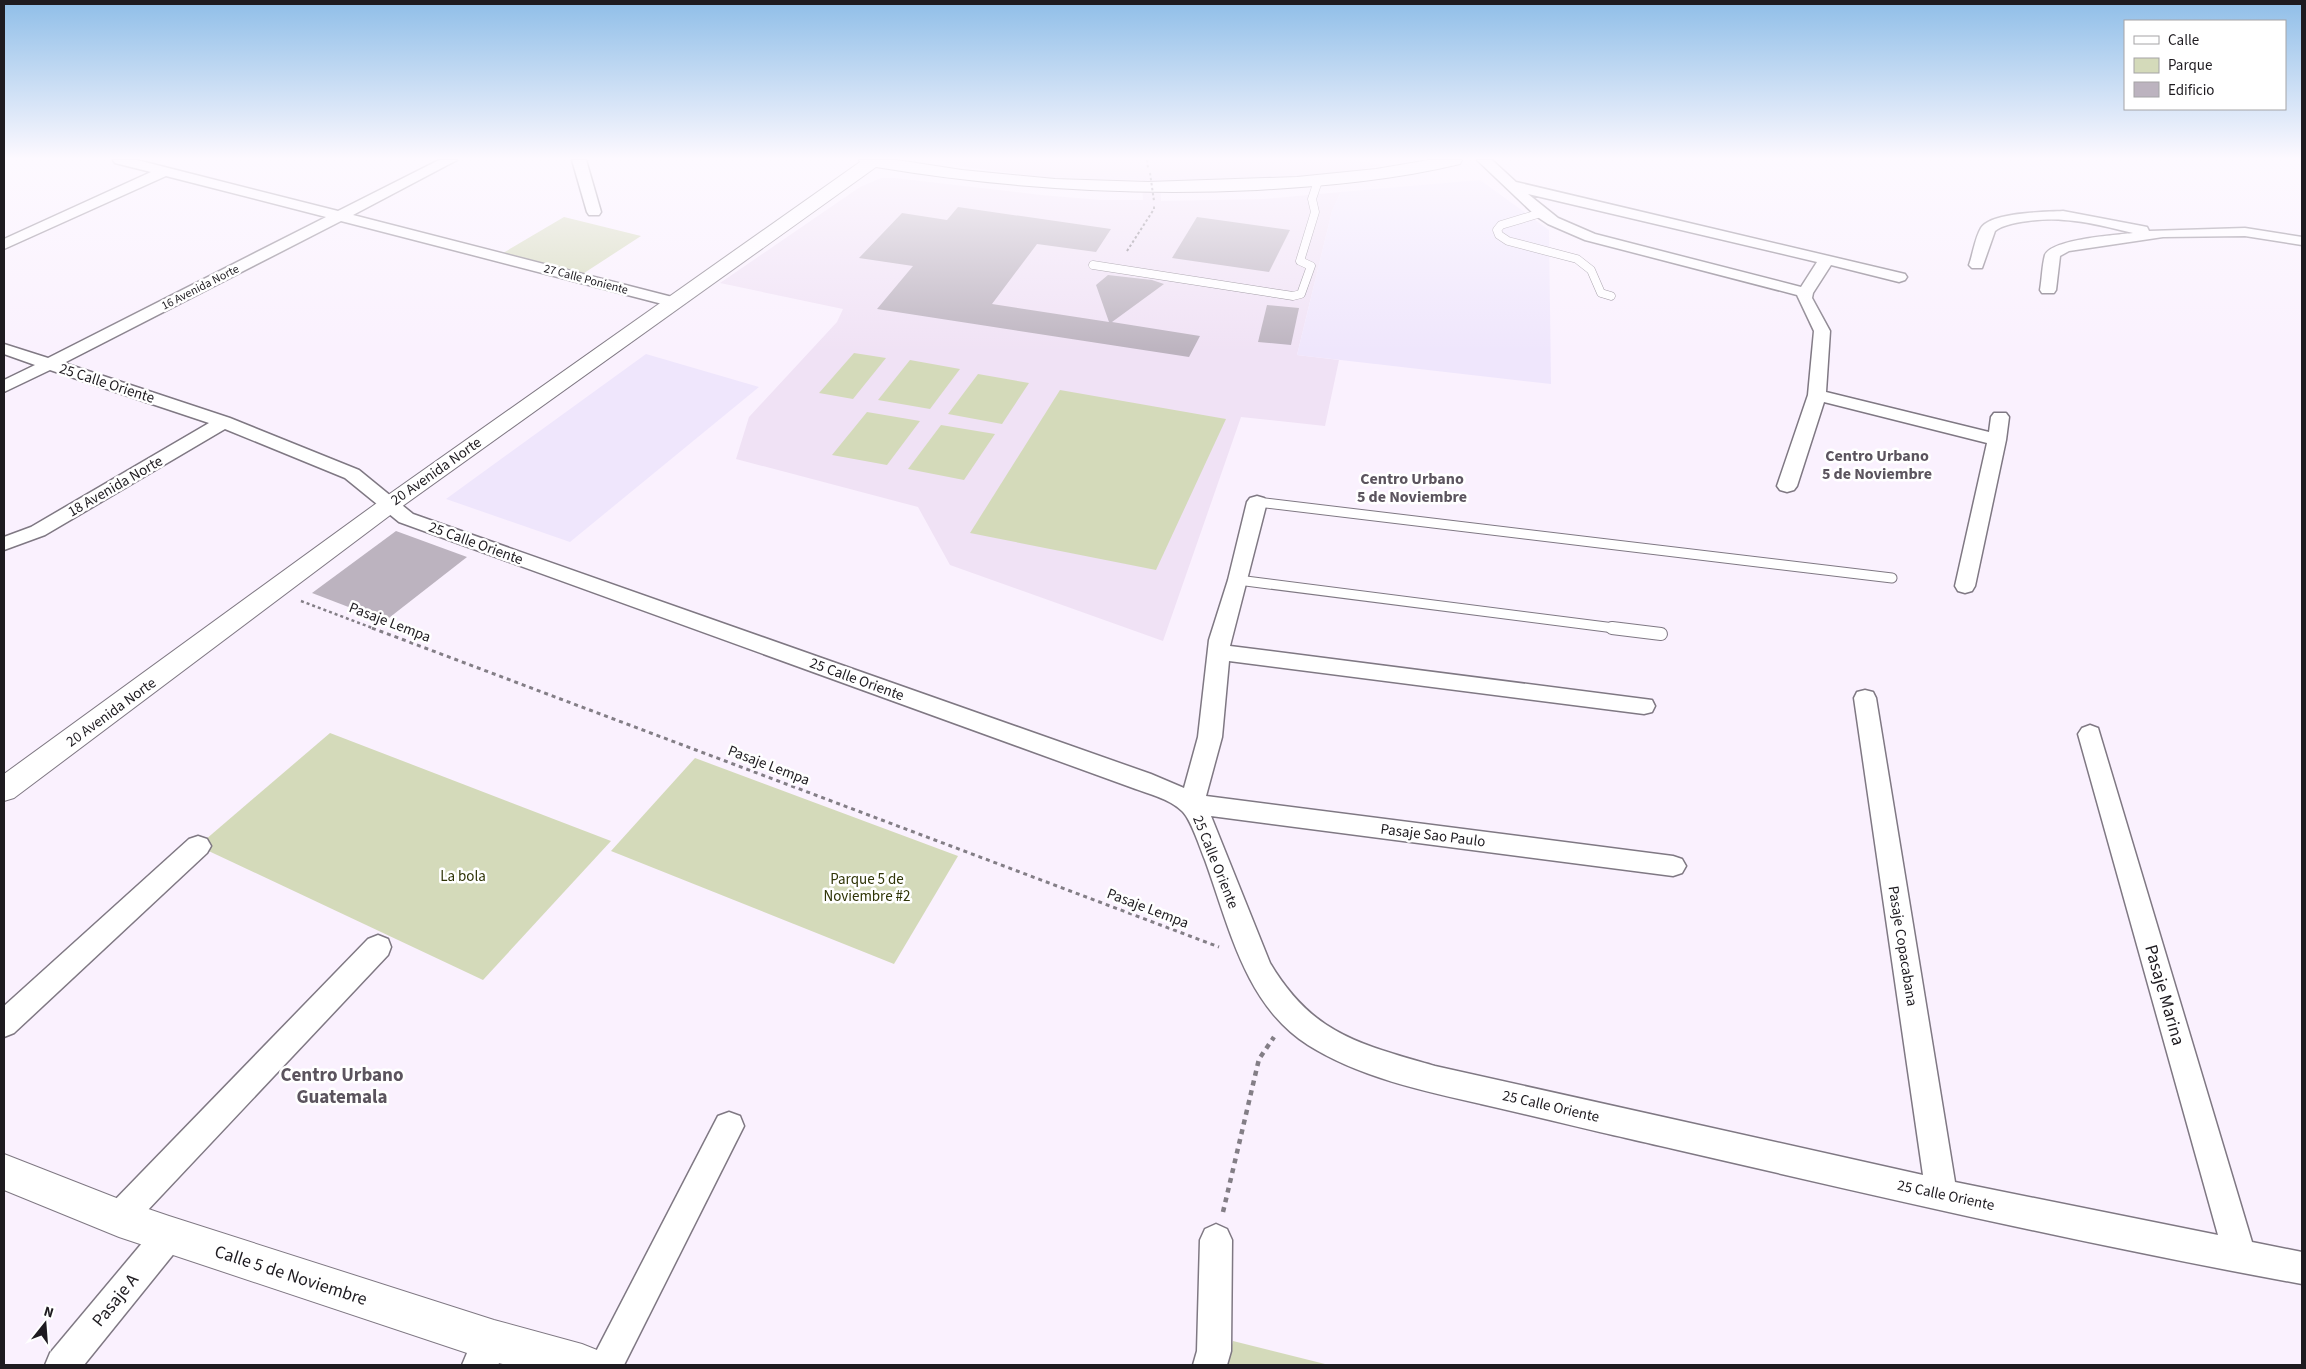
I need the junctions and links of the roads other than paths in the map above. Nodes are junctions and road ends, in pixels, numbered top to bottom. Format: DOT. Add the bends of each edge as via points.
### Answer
graph roads {
  1 [pos="48,224"];
  2 [pos="325,224"];
  3 [pos="372,224"];
  4 [pos="782,224"];
  5 [pos="1311,224"];
  6 [pos="1505,224"];
  7 [pos="1561,224"];
  8 [pos="1679,224"];
  9 [pos="1997,224"];
  10 [pos="2113,224"];
  11 [pos="2163,233"];
  12 [pos="2302,241"];
  13 [pos="4,244"];
  14 [pos="1828,259"];
  15 [pos="1092,265"];
  16 [pos="1977,266"];
  17 [pos="1899,277"];
  18 [pos="2048,290"];
  19 [pos="1805,293"];
  20 [pos="1611,296"];
  21 [pos="674,302"];
  22 [pos="4,349"];
  23 [pos="48,364"];
  24 [pos="4,387"];
  25 [pos="1817,395"];
  26 [pos="2000,416"];
  27 [pos="224,422"];
  28 [pos="1997,440"];
  29 [pos="1787,486"];
  30 [pos="1257,502"];
  31 [pos="389,505"];
  32 [pos="4,544"];
  33 [pos="1892,578"];
  34 [pos="1238,580"];
  35 [pos="1965,586"];
  36 [pos="1660,634"];
  37 [pos="1220,652"];
  38 [pos="1865,698"];
  39 [pos="1644,706"];
  40 [pos="2090,734"];
  41 [pos="4,790"];
  42 [pos="1192,804"];
  43 [pos="198,846"];
  44 [pos="1673,866"];
  45 [pos="378,947"];
  46 [pos="4,1024"];
  47 [pos="729,1126"];
  48 [pos="4,1172"];
  49 [pos="1941,1195"];
  50 [pos="119,1218"];
  51 [pos="169,1235"];
  52 [pos="1216,1240"];
  53 [pos="2240,1256"];
  54 [pos="2302,1268"];
  55 [pos="487,1353"];
  56 [pos="62,1365"];
  57 [pos="582,1365"];
  58 [pos="606,1365"];
  59 [pos="1210,1365"];
  1 -- 13 [label="street"];
  2 -- 23 [label="street, 16 Avenida Norte"];
  3 -- 21 [label="street, 27 Calle Poniente"];
  4 -- 21 [label="street, 20 Avenida Norte"];
  5 -- 15 [label="lane" via="1300,261 1311,266 1301,294 1293,296"];
  6 -- 20 [label="lane" via="1497,230 1499,235 1508,241 1577,259 1591,270 1601,294"];
  7 -- 19 [label="street" via="1590,237"];
  8 -- 14 [label="street"];
  9 -- 16 [label="street" via="1988,229"];
  10 -- 11 [label="street"];
  11 -- 12 [label="street" via="2245,232"];
  11 -- 18 [label="street" via="2058,250 2053,255"];
  14 -- 17 [label="street"];
  14 -- 19 [label="street"];
  19 -- 25 [label="street" via="1804,298 1822,331"];
  21 -- 31 [label="street, 20 Avenida Norte"];
  22 -- 23 [label="street, 25 Calle Oriente"];
  23 -- 24 [label="street, 16 Avenida Norte"];
  23 -- 27 [label="street, 25 Calle Oriente"];
  25 -- 28 [label="street"];
  25 -- 29 [label="street"];
  26 -- 28 [label="street"];
  27 -- 31 [label="street, 25 Calle Oriente" via="352,474"];
  27 -- 32 [label="street, 18 Avenida Norte" via="38,531"];
  28 -- 35 [label="street"];
  30 -- 33 [label="lane"];
  30 -- 34 [label="street"];
  31 -- 41 [label="street, 20 Avenida Norte"];
  31 -- 42 [label="street, 25 Calle Oriente" via="406,518 1142,781"];
  34 -- 36 [label="lane"];
  34 -- 37 [label="street" via="1220,640"];
  37 -- 39 [label="street"];
  37 -- 42 [label="street" via="1210,737"];
  38 -- 49 [label="street, Pasaje Copacabana"];
  40 -- 53 [label="street, Pasaje Marina"];
  42 -- 44 [label="street, Pasaje Sao Paulo"];
  42 -- 49 [label="street, 25 Calle Oriente" via="1212,844 1255,960 1289,1013 1316,1034 1362,1058 1435,1080"];
  43 -- 46 [label="street"];
  45 -- 50 [label="street"];
  47 -- 58 [label="street"];
  48 -- 50 [label="street, Calle 5 de Noviembre"];
  49 -- 53 [label="street, 25 Calle Oriente"];
  50 -- 51 [label="street, Calle 5 de Noviembre"];
  51 -- 55 [label="street, Calle 5 de Noviembre"];
  51 -- 56 [label="street, Pasaje A"];
  52 -- 59 [label="street" via="1214,1351"];
  53 -- 54 [label="street, 25 Calle Oriente"];
  55 -- 57 [label="street, Calle 5 de Noviembre"];
}
